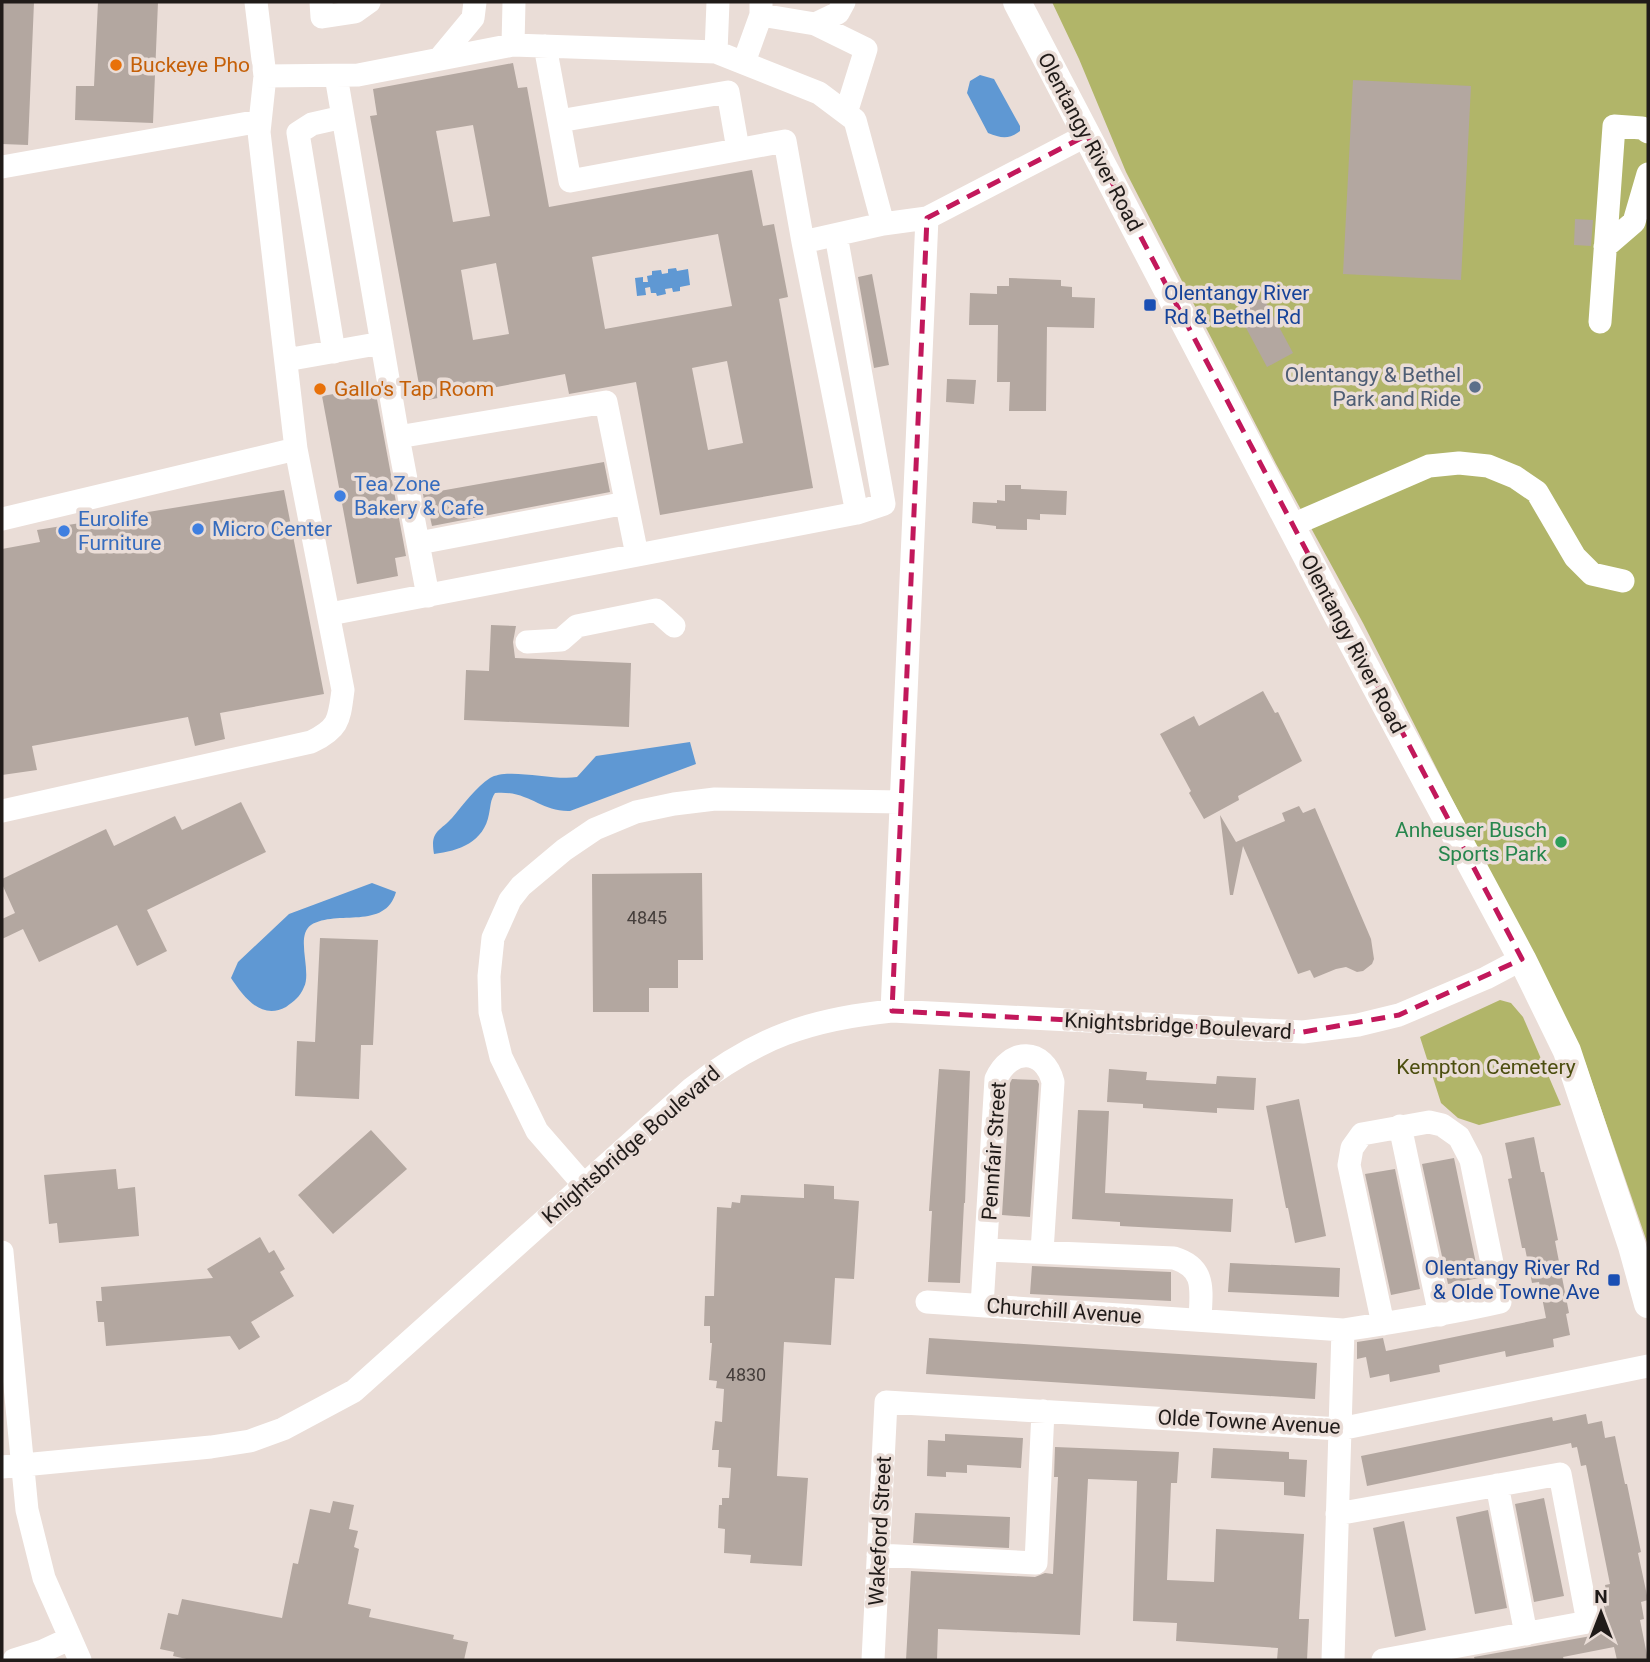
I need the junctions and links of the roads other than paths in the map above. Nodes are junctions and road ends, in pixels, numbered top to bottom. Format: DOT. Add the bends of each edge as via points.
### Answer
graph roads {
  1 [pos="256,2"];
  2 [pos="321,2"];
  3 [pos="369,2"];
  4 [pos="475,2"];
  5 [pos="514,2"];
  6 [pos="718,2"];
  7 [pos="844,2"];
  8 [pos="1017,2"];
  9 [pos="761,8"];
  10 [pos="815,24"];
  11 [pos="513,45"];
  12 [pos="545,46"];
  13 [pos="716,52"];
  14 [pos="439,60"];
  15 [pos="744,62"];
  16 [pos="265,76"];
  17 [pos="335,76"];
  18 [pos="846,113"];
  19 [pos="343,117"];
  20 [pos="260,121"];
  21 [pos="559,121"];
  22 [pos="1648,132"];
  23 [pos="1087,135"];
  24 [pos="738,149"];
  25 [pos="2,167"];
  26 [pos="1648,174"];
  27 [pos="927,218"];
  28 [pos="883,224"];
  29 [pos="836,235"];
  30 [pos="803,242"];
  31 [pos="1605,247"];
  32 [pos="1600,322"];
  33 [pos="382,343"];
  34 [pos="334,352"];
  35 [pos="286,360"];
  36 [pos="398,437"];
  37 [pos="296,449"];
  38 [pos="626,503"];
  39 [pos="857,513"];
  40 [pos="2,519"];
  41 [pos="1290,526"];
  42 [pos="419,543"];
  43 [pos="636,555"];
  44 [pos="1623,581"];
  45 [pos="429,596"];
  46 [pos="330,614"];
  47 [pos="674,626"];
  48 [pos="527,642"];
  49 [pos="901,802"];
  50 [pos="2,811"];
  51 [pos="1522,959"];
  52 [pos="892,1010"];
  53 [pos="1400,1126"];
  54 [pos="584,1185"];
  55 [pos="987,1250"];
  56 [pos="1042,1251"];
  57 [pos="2,1252"];
  58 [pos="927,1302"];
  59 [pos="1648,1304"];
  60 [pos="982,1306"];
  61 [pos="1440,1315"];
  62 [pos="1200,1320"];
  63 [pos="1383,1324"];
  64 [pos="1343,1330"];
  65 [pos="1648,1366"];
  66 [pos="887,1402"];
  67 [pos="1044,1411"];
  68 [pos="1340,1429"];
  69 [pos="11,1465"];
  70 [pos="1497,1485"];
  71 [pos="1337,1514"];
  72 [pos="878,1555"];
  73 [pos="1526,1634"];
  74 [pos="69,1639"];
  75 [pos="14,1660"];
  76 [pos="80,1660"];
  77 [pos="873,1660"];
  78 [pos="1333,1660"];
  79 [pos="1383,1660"];
  1 -- 16 [label="street"];
  2 -- 3 [label="street" via="322,18 355,12"];
  4 -- 14 [label="street" via="473,18"];
  5 -- 11 [label="street"];
  6 -- 13 [label="street"];
  7 -- 10 [label="street" via="838,13"];
  8 -- 23 [label="main road, Olentangy River Road"];
  9 -- 10 [label="street"];
  9 -- 15 [label="street"];
  10 -- 18 [label="street" via="866,49"];
  11 -- 12 [label="street"];
  11 -- 14 [label="street"];
  12 -- 13 [label="street"];
  12 -- 21 [label="street"];
  13 -- 15 [label="street"];
  14 -- 17 [label="street"];
  15 -- 18 [label="street" via="819,93"];
  16 -- 17 [label="street"];
  16 -- 20 [label="street"];
  17 -- 19 [label="street"];
  18 -- 28 [label="street" via="855,120"];
  19 -- 33 [label="street"];
  19 -- 34 [label="street" via="312,124 298,133"];
  20 -- 25 [label="street"];
  20 -- 35 [label="street"];
  21 -- 24 [label="street" via="728,92"];
  21 -- 24 [label="street" via="570,181"];
  22 -- 31 [label="street" via="1614,126"];
  23 -- 27 [label="street"];
  23 -- 41 [label="main road, Olentangy River Road"];
  24 -- 30 [label="street" via="785,141"];
  26 -- 31 [label="street" via="1634,222"];
  27 -- 28 [label="street"];
  27 -- 49 [label="street"];
  28 -- 29 [label="street"];
  29 -- 30 [label="street"];
  29 -- 39 [label="street" via="884,504"];
  30 -- 39 [label="street"];
  31 -- 32 [label="street"];
  33 -- 34 [label="street"];
  33 -- 36 [label="street"];
  34 -- 35 [label="street"];
  35 -- 37 [label="street"];
  36 -- 38 [label="street" via="606,402"];
  36 -- 42 [label="street"];
  37 -- 40 [label="street"];
  37 -- 46 [label="street"];
  38 -- 42 [label="street"];
  38 -- 43 [label="street"];
  39 -- 43 [label="street"];
  41 -- 44 [label="street" via="1429,466 1488,466 1537,492 1575,557 1592,575"];
  41 -- 51 [label="main road, Olentangy River Road"];
  42 -- 45 [label="street"];
  43 -- 45 [label="street"];
  45 -- 46 [label="street"];
  46 -- 50 [label="street" via="343,690 339,717 329,733 311,742"];
  47 -- 48 [label="street" via="656,610 577,626 561,640"];
  49 -- 52 [label="street"];
  49 -- 54 [label="street" via="715,799 674,804 595,829 521,886 493,939 490,1013 501,1057 537,1130"];
  51 -- 52 [label="street, Knightsbridge Boulevard" via="1399,1015 1303,1032"];
  51 -- 59 [label="main road, Olentangy River Road" via="1567,1051"];
  52 -- 54 [label="street, Knightsbridge Boulevard" via="794,1030 723,1063"];
  53 -- 61 [label="street"];
  53 -- 61 [label="street, Churchill Avenue" via="1442,1125 1459,1137 1471,1160 1500,1302"];
  53 -- 63 [label="street" via="1362,1135 1352,1148 1349,1165"];
  54 -- 69 [label="street, Knightsbridge Boulevard" via="354,1391 283,1429 250,1441 211,1447"];
  55 -- 56 [label="street"];
  55 -- 56 [label="street, Pennfair Street" via="996,1079 1002,1066 1027,1056 1040,1059 1053,1082"];
  55 -- 60 [label="street, Pennfair Street"];
  56 -- 62 [label="street" via="1174,1258 1189,1263 1199,1275"];
  57 -- 69 [label="street"];
  58 -- 60 [label="street, Churchill Avenue"];
  60 -- 62 [label="street, Churchill Avenue"];
  61 -- 63 [label="street, Churchill Avenue"];
  62 -- 64 [label="street, Churchill Avenue"];
  63 -- 64 [label="street, Churchill Avenue"];
  64 -- 68 [label="street"];
  65 -- 68 [label="street, Olde Towne Avenue"];
  66 -- 67 [label="street, Olde Towne Avenue"];
  66 -- 72 [label="street, Wakeford Street"];
  67 -- 68 [label="street, Olde Towne Avenue"];
  67 -- 72 [label="street" via="1036,1563"];
  68 -- 71 [label="street"];
  69 -- 74 [label="street" via="44,1578"];
  70 -- 71 [label="street"];
  70 -- 73 [label="street"];
  70 -- 73 [label="street" via="1560,1474 1563,1487 1588,1622"];
  71 -- 78 [label="street"];
  72 -- 77 [label="street, Wakeford Street"];
  73 -- 79 [label="street"];
  74 -- 75 [label="street"];
  74 -- 76 [label="street"];
}
